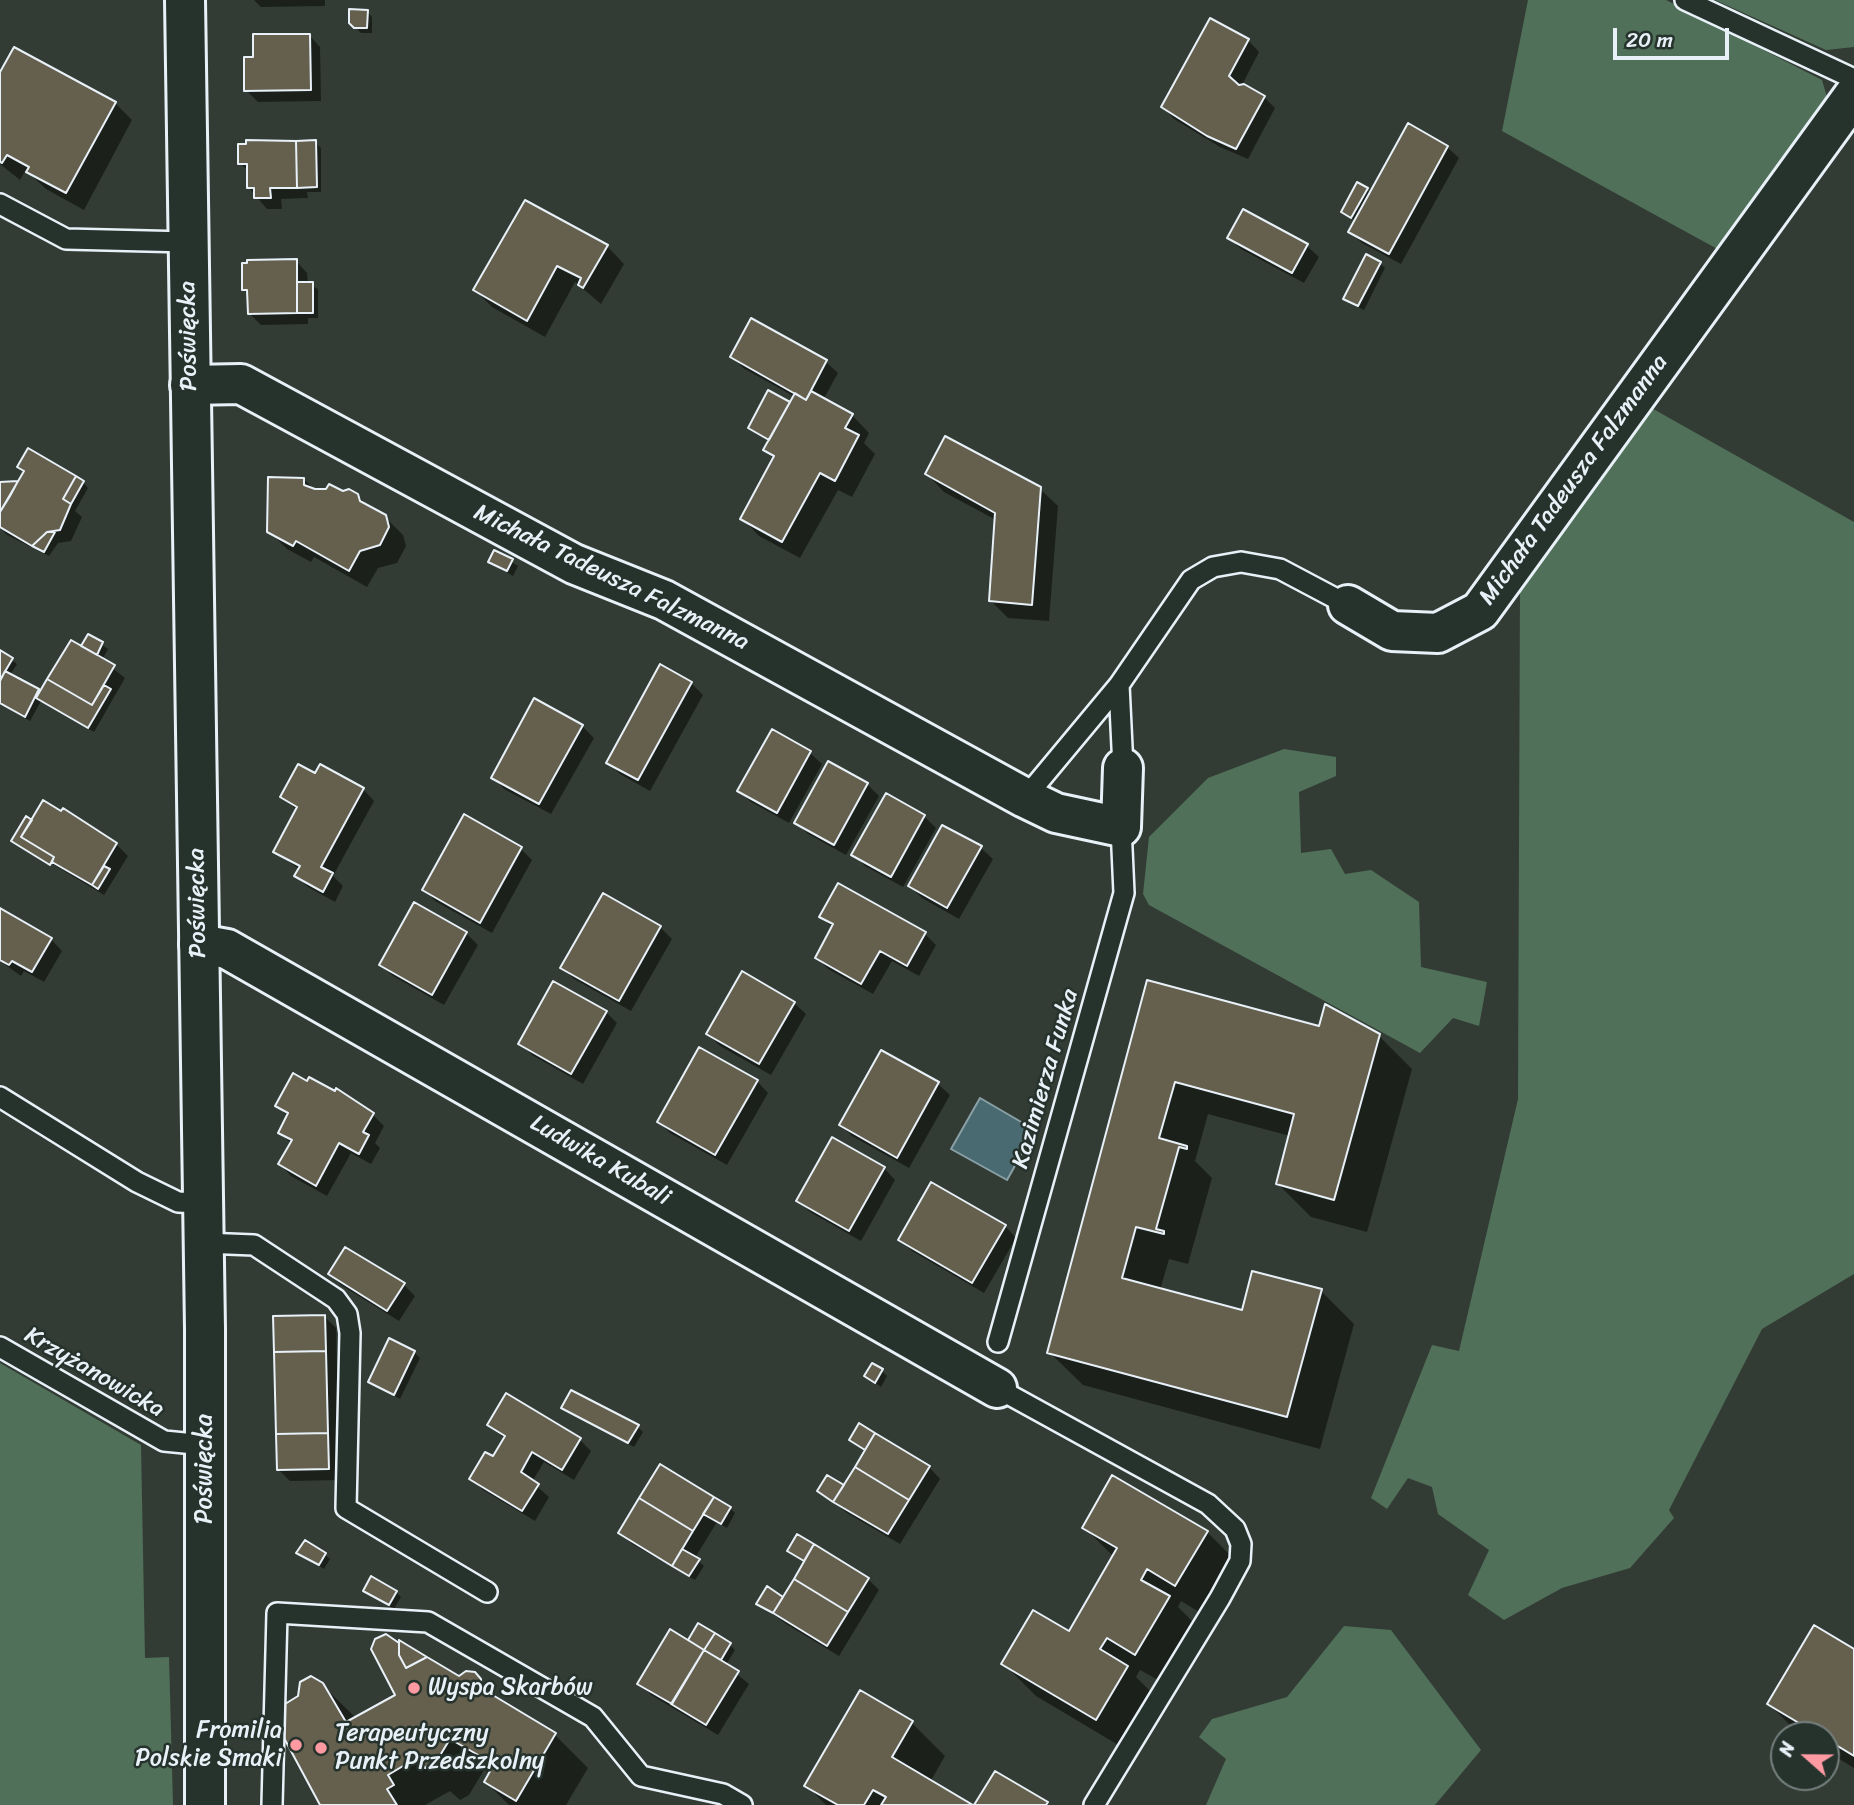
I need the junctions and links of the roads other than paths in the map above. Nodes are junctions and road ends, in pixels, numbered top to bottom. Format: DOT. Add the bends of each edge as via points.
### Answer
graph roads {
  1 [pos="185,0"];
  2 [pos="1685,0"];
  3 [pos="1854,79"];
  4 [pos="1854,95"];
  5 [pos="0,204"];
  6 [pos="188,242"];
  7 [pos="190,385"];
  8 [pos="1348,606"];
  9 [pos="1119,685"];
  10 [pos="1123,768"];
  11 [pos="1025,798"];
  12 [pos="1121,827"];
  13 [pos="199,944"];
  14 [pos="0,1097"];
  15 [pos="202,1203"];
  16 [pos="203,1243"];
  17 [pos="998,1342"];
  18 [pos="0,1348"];
  19 [pos="996,1388"];
  20 [pos="205,1445"];
  21 [pos="487,1591"];
  22 [pos="205,1805"];
  23 [pos="272,1805"];
  24 [pos="742,1805"];
  25 [pos="1094,1805"];
  1 -- 6 [label="street, Poświęcka"];
  2 -- 3 [label="lane"];
  4 -- 8 [label="street, Michała Tadeusza Falzmanna" via="1479,611 1438,633 1392,631"];
  5 -- 6 [label="lane" via="66,239"];
  6 -- 7 [label="street, Poświęcka"];
  7 -- 11 [label="street, Michała Tadeusza Falzmanna" via="241,384 574,564 664,600"];
  7 -- 13 [label="street, Poświęcka"];
  8 -- 9 [label="lane, Michała Tadeusza Falzmanna" via="1280,569 1241,562 1213,567 1191,580"];
  9 -- 10 [label="lane"];
  9 -- 11 [label="lane, Michała Tadeusza Falzmanna"];
  10 -- 12 [label="street"];
  11 -- 12 [label="street, Michała Tadeusza Falzmanna" via="1056,813"];
  12 -- 17 [label="lane, Kazimierza Funka" via="1124,893"];
  13 -- 15 [label="street, Poświęcka"];
  13 -- 19 [label="street, Ludwika Kubali" via="227,949"];
  14 -- 15 [label="lane" via="136,1182 178,1202"];
  15 -- 16 [label="street, Poświęcka"];
  16 -- 20 [label="street, Poświęcka"];
  16 -- 21 [label="lane" via="254,1245 336,1299 347,1314 351,1334 346,1508"];
  18 -- 20 [label="lane, Krzyżanowicka" via="164,1441"];
  19 -- 25 [label="lane" via="1208,1504 1235,1529 1241,1544 1240,1561 1220,1598"];
  20 -- 22 [label="street, Poświęcka"];
  23 -- 24 [label="lane" via="277,1613 428,1622 593,1717 641,1776 723,1794"];
}
